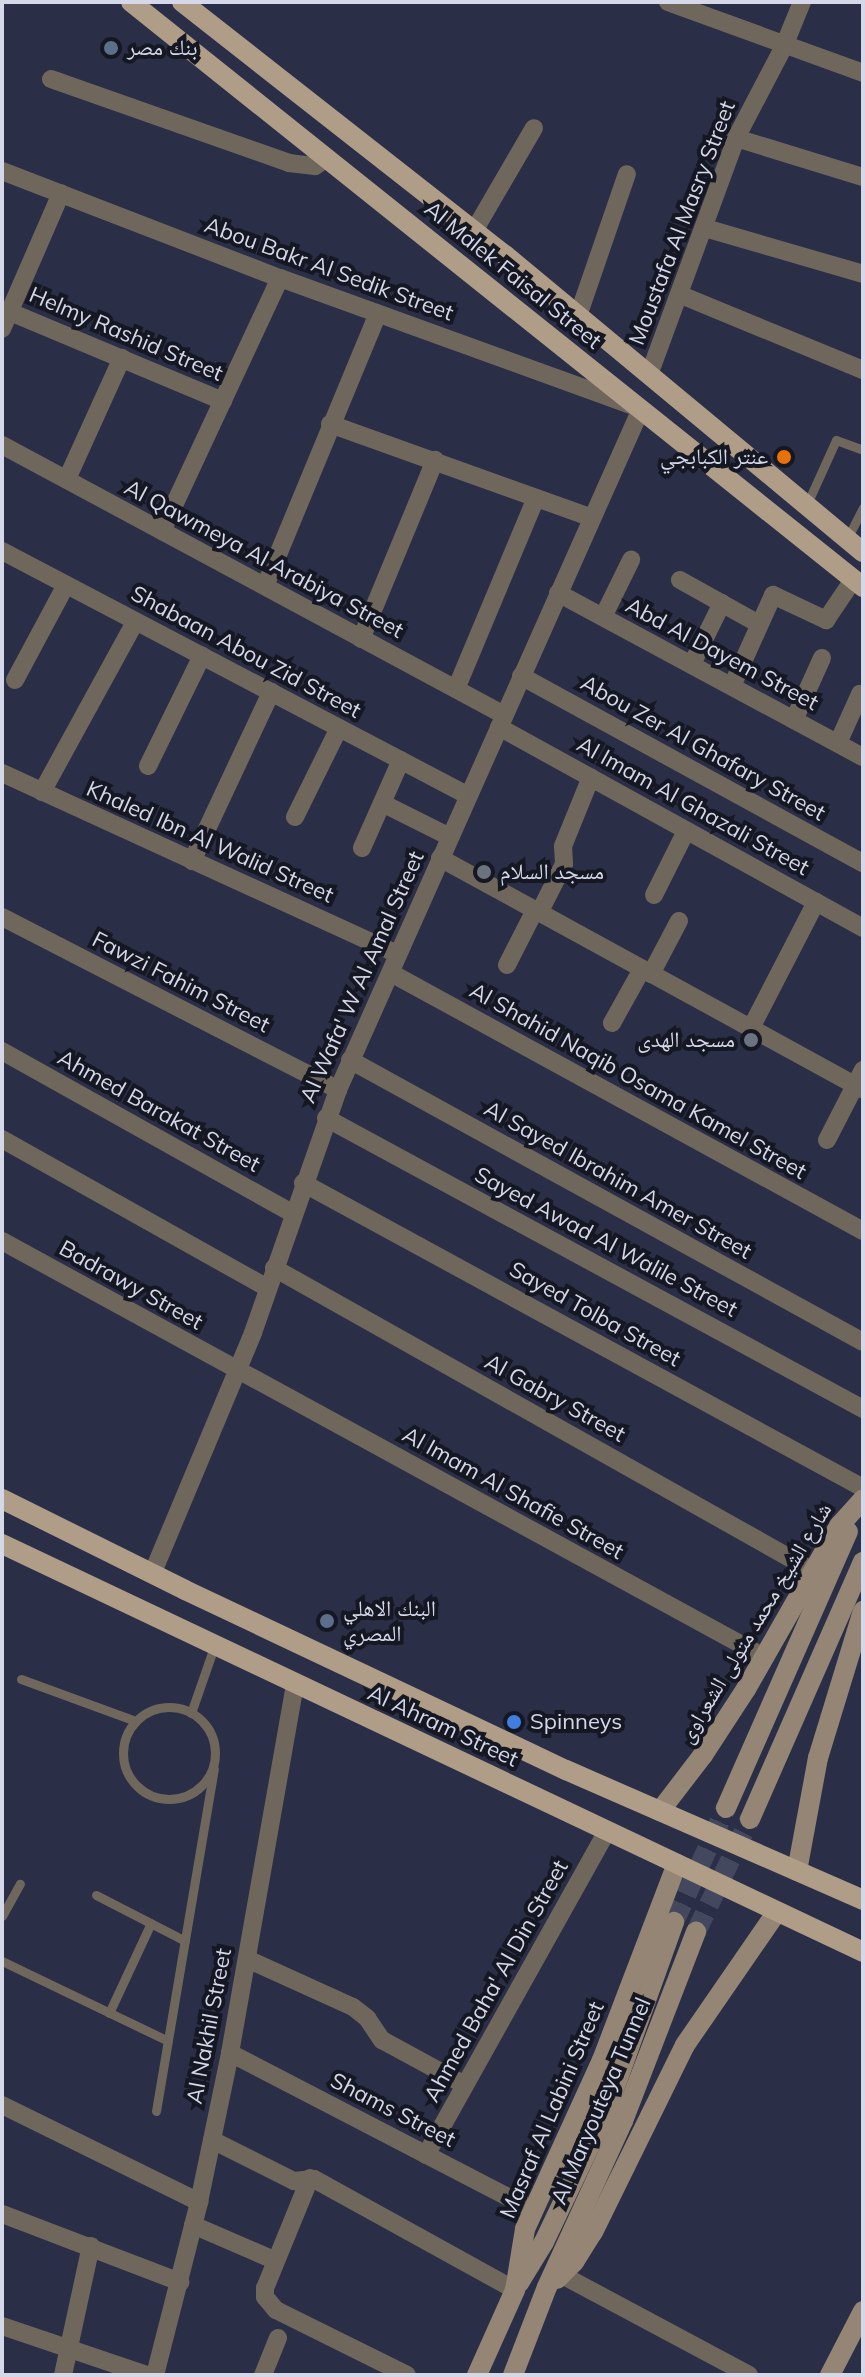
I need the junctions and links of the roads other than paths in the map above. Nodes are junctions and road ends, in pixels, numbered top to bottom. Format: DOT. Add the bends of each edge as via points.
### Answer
graph roads {
  1 [pos="131,2"];
  2 [pos="182,2"];
  3 [pos="802,2"];
  4 [pos="675,3"];
  5 [pos="784,46"];
  6 [pos="863,73"];
  7 [pos="51,79"];
  8 [pos="295,90"];
  9 [pos="272,113"];
  10 [pos="534,128"];
  11 [pos="354,135"];
  12 [pos="736,138"];
  13 [pos="327,158"];
  14 [pos="2,171"];
  15 [pos="627,174"];
  16 [pos="863,177"];
  17 [pos="61,193"];
  18 [pos="705,228"];
  19 [pos="474,231"];
  20 [pos="862,270"];
  21 [pos="280,278"];
  22 [pos="681,295"];
  23 [pos="378,313"];
  24 [pos="578,316"];
  25 [pos="6,321"];
  26 [pos="122,358"];
  27 [pos="863,370"];
  28 [pos="649,375"];
  29 [pos="223,401"];
  30 [pos="641,409"];
  31 [pos="330,424"];
  32 [pos="2,445"];
  33 [pos="863,450"];
  34 [pos="435,460"];
  35 [pos="67,479"];
  36 [pos="536,498"];
  37 [pos="807,506"];
  38 [pos="863,508"];
  39 [pos="592,518"];
  40 [pos="162,531"];
  41 [pos="858,546"];
  42 [pos="4,556"];
  43 [pos="631,560"];
  44 [pos="680,580"];
  45 [pos="858,583"];
  46 [pos="66,585"];
  47 [pos="265,586"];
  48 [pos="558,593"];
  49 [pos="722,603"];
  50 [pos="603,617"];
  51 [pos="135,622"];
  52 [pos="759,624"];
  53 [pos="361,639"];
  54 [pos="202,656"];
  55 [pos="822,658"];
  56 [pos="692,664"];
  57 [pos="521,676"];
  58 [pos="15,680"];
  59 [pos="732,686"];
  60 [pos="456,689"];
  61 [pos="271,692"];
  62 [pos="860,694"];
  63 [pos="794,720"];
  64 [pos="502,721"];
  65 [pos="339,728"];
  66 [pos="838,743"];
  67 [pos="863,757"];
  68 [pos="401,760"];
  69 [pos="148,766"];
  70 [pos="2,773"];
  71 [pos="591,777"];
  72 [pos="42,792"];
  73 [pos="467,795"];
  74 [pos="382,803"];
  75 [pos="295,817"];
  76 [pos="686,831"];
  77 [pos="450,837"];
  78 [pos="362,848"];
  79 [pos="440,858"];
  80 [pos="192,861"];
  81 [pos="863,863"];
  82 [pos="654,895"];
  83 [pos="816,902"];
  84 [pos="537,912"];
  85 [pos="2,917"];
  86 [pos="679,921"];
  87 [pos="863,928"];
  88 [pos="398,954"];
  89 [pos="507,965"];
  90 [pos="647,972"];
  91 [pos="391,973"];
  92 [pos="612,1023"];
  93 [pos="751,1028"];
  94 [pos="2,1051"];
  95 [pos="350,1060"];
  96 [pos="860,1082"];
  97 [pos="338,1090"];
  98 [pos="326,1118"];
  99 [pos="2,1139"];
  100 [pos="827,1140"];
  101 [pos="303,1183"];
  102 [pos="292,1213"];
  103 [pos="863,1231"];
  104 [pos="2,1241"];
  105 [pos="274,1268"];
  106 [pos="268,1288"];
  107 [pos="863,1342"];
  108 [pos="238,1372"];
  109 [pos="863,1409"];
  110 [pos="863,1488"];
  111 [pos="2,1499"];
  112 [pos="863,1499"];
  113 [pos="2,1544"];
  114 [pos="863,1562"];
  115 [pos="813,1571"];
  116 [pos="152,1574"];
  117 [pos="863,1611"];
  118 [pos="215,1644"];
  119 [pos="764,1657"];
  120 [pos="21,1679"];
  121 [pos="295,1683"];
  122 [pos="191,1713"];
  123 [pos="136,1721"];
  124 [pos="214,1769"];
  125 [pos="726,1808"];
  126 [pos="660,1811"];
  127 [pos="750,1819"];
  128 [pos="607,1831"];
  129 [pos="677,1864"];
  130 [pos="797,1871"];
  131 [pos="20,1884"];
  132 [pos="96,1895"];
  133 [pos="863,1900"];
  134 [pos="776,1913"];
  135 [pos="2,1916"];
  136 [pos="674,1922"];
  137 [pos="151,1923"];
  138 [pos="696,1932"];
  139 [pos="185,1941"];
  140 [pos="863,1952"];
  141 [pos="247,1959"];
  142 [pos="2,1961"];
  143 [pos="109,2013"];
  144 [pos="168,2041"];
  145 [pos="230,2053"];
  146 [pos="465,2085"];
  147 [pos="2,2105"];
  148 [pos="156,2111"];
  149 [pos="212,2140"];
  150 [pos="426,2155"];
  151 [pos="310,2178"];
  152 [pos="199,2202"];
  153 [pos="533,2210"];
  154 [pos="2,2214"];
  155 [pos="193,2225"];
  156 [pos="91,2246"];
  157 [pos="276,2261"];
  158 [pos="555,2281"];
  159 [pos="180,2282"];
  160 [pos="515,2290"];
  161 [pos="863,2311"];
  162 [pos="2,2326"];
  163 [pos="278,2338"];
  164 [pos="69,2348"];
  165 [pos="63,2375"];
  166 [pos="147,2375"];
  167 [pos="155,2375"];
  168 [pos="263,2375"];
  169 [pos="407,2375"];
  170 [pos="477,2375"];
  171 [pos="513,2375"];
  172 [pos="749,2375"];
  173 [pos="830,2375"];
  1 -- 9 [label="main road, Al Malek Faisal Street"];
  2 -- 8 [label="main road, Al Malek Faisal Street"];
  3 -- 5 [label="street, Moustafa Al Masry Street"];
  4 -- 5 [label="street"];
  5 -- 6 [label="street"];
  5 -- 12 [label="street, Moustafa Al Masry Street"];
  7 -- 13 [label="street" via="289,163 315,166"];
  8 -- 9 [label="main road" via="293,111"];
  8 -- 11 [label="main road, Al Malek Faisal Street"];
  9 -- 13 [label="main road, Al Malek Faisal Street"];
  10 -- 19 [label="street"];
  11 -- 13 [label="main road" via="335,140"];
  11 -- 19 [label="main road, Al Malek Faisal Street"];
  12 -- 16 [label="street"];
  12 -- 18 [label="street, Moustafa Al Masry Street"];
  13 -- 30 [label="main road, Al Malek Faisal Street"];
  14 -- 17 [label="street, Abou Bakr Al Sedik Street"];
  15 -- 24 [label="street"];
  17 -- 21 [label="street, Abou Bakr Al Sedik Street"];
  17 -- 25 [label="street"];
  18 -- 20 [label="street"];
  18 -- 22 [label="street, Moustafa Al Masry Street"];
  19 -- 24 [label="main road, Al Malek Faisal Street"];
  21 -- 23 [label="street, Abou Bakr Al Sedik Street"];
  21 -- 29 [label="street"];
  22 -- 27 [label="street"];
  22 -- 28 [label="street, Moustafa Al Masry Street"];
  23 -- 30 [label="street, Abou Bakr Al Sedik Street"];
  23 -- 31 [label="street"];
  24 -- 28 [label="main road, Al Malek Faisal Street"];
  25 -- 26 [label="street, Helmy Rashid Street"];
  26 -- 29 [label="street, Helmy Rashid Street"];
  26 -- 35 [label="street"];
  28 -- 37 [label="main road, Al Malek Faisal Street"];
  29 -- 40 [label="street"];
  30 -- 39 [label="street, Al Wafa' W Al Amal Street"];
  30 -- 45 [label="main road, Al Malek Faisal Street"];
  31 -- 34 [label="street"];
  31 -- 47 [label="street"];
  32 -- 35 [label="street, Al Qawmeya Al Arabiya Street"];
  33 -- 37 [label="lane" via="837,439"];
  34 -- 36 [label="street"];
  34 -- 53 [label="street"];
  35 -- 40 [label="street, Al Qawmeya Al Arabiya Street"];
  36 -- 39 [label="street"];
  36 -- 60 [label="street"];
  37 -- 41 [label="main road, Al Malek Faisal Street"];
  38 -- 41 [label="lane"];
  39 -- 48 [label="street, Al Wafa' W Al Amal Street"];
  40 -- 47 [label="street, Al Qawmeya Al Arabiya Street"];
  42 -- 46 [label="street, Shabaan Abou Zid Street"];
  43 -- 50 [label="street"];
  44 -- 49 [label="street"];
  45 -- 52 [label="street" via="826,620 773,595"];
  46 -- 51 [label="street, Shabaan Abou Zid Street"];
  46 -- 58 [label="street"];
  47 -- 53 [label="street, Al Qawmeya Al Arabiya Street"];
  48 -- 50 [label="street, Abd Al Dayem Street"];
  48 -- 57 [label="street, Al Wafa' W Al Amal Street"];
  49 -- 52 [label="street"];
  49 -- 56 [label="street"];
  50 -- 56 [label="street, Abd Al Dayem Street"];
  51 -- 54 [label="street, Shabaan Abou Zid Street"];
  51 -- 72 [label="street"];
  52 -- 59 [label="street"];
  53 -- 60 [label="street, Al Qawmeya Al Arabiya Street"];
  54 -- 61 [label="street, Shabaan Abou Zid Street"];
  54 -- 69 [label="street"];
  55 -- 63 [label="street"];
  56 -- 59 [label="street, Abd Al Dayem Street"];
  57 -- 64 [label="street, Al Wafa' W Al Amal Street"];
  57 -- 81 [label="street, Abou Zer Al Ghafary Street"];
  59 -- 63 [label="street, Abd Al Dayem Street"];
  60 -- 64 [label="street, Al Qawmeya Al Arabiya Street"];
  61 -- 65 [label="street, Shabaan Abou Zid Street"];
  61 -- 80 [label="street"];
  62 -- 66 [label="street"];
  63 -- 66 [label="street, Abd Al Dayem Street"];
  64 -- 71 [label="street, Al Imam Al Ghazali Street"];
  64 -- 73 [label="street, Al Wafa' W Al Amal Street"];
  65 -- 68 [label="street, Shabaan Abou Zid Street"];
  65 -- 75 [label="street"];
  66 -- 67 [label="street, Abd Al Dayem Street"];
  68 -- 73 [label="street, Shabaan Abou Zid Street"];
  68 -- 74 [label="street"];
  70 -- 72 [label="street, Khaled Ibn Al Walid Street"];
  71 -- 76 [label="street, Al Imam Al Ghazali Street"];
  71 -- 84 [label="street" via="563,846 564,864"];
  72 -- 80 [label="street, Khaled Ibn Al Walid Street"];
  73 -- 77 [label="street, Al Wafa' W Al Amal Street"];
  74 -- 77 [label="street"];
  74 -- 78 [label="street"];
  76 -- 82 [label="street"];
  76 -- 83 [label="street, Al Imam Al Ghazali Street"];
  77 -- 79 [label="street, Al Wafa' W Al Amal Street"];
  79 -- 84 [label="street"];
  79 -- 88 [label="street, Al Wafa' W Al Amal Street"];
  80 -- 88 [label="street, Khaled Ibn Al Walid Street"];
  83 -- 87 [label="street, Al Imam Al Ghazali Street"];
  83 -- 93 [label="street"];
  84 -- 89 [label="street"];
  84 -- 90 [label="street"];
  85 -- 97 [label="street, Fawzi Fahim Street"];
  86 -- 90 [label="street"];
  88 -- 91 [label="street, Al Wafa' W Al Amal Street"];
  90 -- 92 [label="street"];
  90 -- 93 [label="street"];
  91 -- 95 [label="street, Al Wafa' W Al Amal Street"];
  91 -- 103 [label="street, Al Shahid Naqib Osama Kamel Street"];
  93 -- 96 [label="street"];
  94 -- 102 [label="street, Ahmed Barakat Street"];
  95 -- 97 [label="street, Al Wafa' W Al Amal Street"];
  95 -- 107 [label="street, Al Sayed Ibrahim Amer Street"];
  96 -- 100 [label="street"];
  97 -- 98 [label="street, Al Wafa' W Al Amal Street"];
  98 -- 101 [label="street, Al Wafa' W Al Amal Street"];
  98 -- 109 [label="street, Sayed Awad Al Walile Street"];
  99 -- 106 [label="street"];
  101 -- 102 [label="street, Al Wafa' W Al Amal Street"];
  101 -- 110 [label="street, Sayed Tolba Street"];
  102 -- 105 [label="street, Al Wafa' W Al Amal Street"];
  104 -- 108 [label="street, Badrawy Street"];
  105 -- 106 [label="street, Al Wafa' W Al Amal Street"];
  105 -- 115 [label="street, Al Gabry Street"];
  106 -- 108 [label="street, Al Wafa' W Al Amal Street"];
  108 -- 116 [label="street, Al Wafa' W Al Amal Street"];
  108 -- 119 [label="street, Al Imam Al Shafie Street"];
  111 -- 116 [label="main road, Al Ahram Street"];
  112 -- 115 [label="main road, شارع الشيخ محمد متولى الشعراوى" via="844,1519"];
  112 -- 125 [label="main road"];
  113 -- 118 [label="main road, Al Ahram Street"];
  114 -- 127 [label="main road"];
  115 -- 119 [label="main road, شارع الشيخ محمد متولى الشعراوى"];
  116 -- 126 [label="main road, Al Ahram Street"];
  117 -- 130 [label="main road" via="818,1758"];
  118 -- 121 [label="main road, Al Ahram Street"];
  118 -- 122 [label="lane"];
  119 -- 126 [label="main road, شارع الشيخ محمد متولى الشعراوى" via="703,1755"];
  120 -- 123 [label="lane"];
  121 -- 128 [label="main road, Al Ahram Street"];
  121 -- 141 [label="street, Al Nakhil Street"];
  122 -- 123 [label="lane" via="163,1708"];
  122 -- 124 [label="lane" via="212,1736"];
  123 -- 124 [label="lane" via="123,1753 129,1776 145,1793 180,1798 201,1787"];
  124 -- 139 [label="lane"];
  126 -- 130 [label="main road, Al Ahram Street"];
  128 -- 129 [label="main road, Al Ahram Street"];
  128 -- 146 [label="street, Ahmed Baha' Al Din Street"];
  129 -- 134 [label="main road, Al Ahram Street"];
  129 -- 153 [label="main road, Masraf Al Labini Street" via="602,2060"];
  130 -- 133 [label="main road, Al Ahram Street"];
  131 -- 135 [label="lane"];
  132 -- 137 [label="lane"];
  134 -- 140 [label="main road, Al Ahram Street"];
  134 -- 158 [label="main road" via="685,2045 593,2232"];
  136 -- 160 [label="main road, Al Maryouteya Tunnel" via="606,2112"];
  137 -- 139 [label="lane"];
  137 -- 143 [label="lane"];
  138 -- 158 [label="main road, Al Maryouteya Tunnel"];
  139 -- 144 [label="lane"];
  141 -- 145 [label="street, Al Nakhil Street"];
  141 -- 146 [label="street" via="361,2012 382,2040"];
  142 -- 143 [label="lane"];
  143 -- 144 [label="lane"];
  144 -- 148 [label="lane"];
  145 -- 149 [label="street, Al Nakhil Street"];
  145 -- 150 [label="street, Shams Street"];
  146 -- 150 [label="street, Ahmed Baha' Al Din Street"];
  147 -- 152 [label="street"];
  149 -- 151 [label="street" via="294,2181"];
  149 -- 152 [label="street, Al Nakhil Street"];
  150 -- 153 [label="street, Shams Street"];
  151 -- 157 [label="street"];
  151 -- 160 [label="street"];
  152 -- 155 [label="street, Al Nakhil Street"];
  153 -- 160 [label="main road, Masraf Al Labini Street"];
  154 -- 156 [label="street"];
  155 -- 157 [label="street"];
  155 -- 159 [label="street, Al Nakhil Street"];
  156 -- 159 [label="street"];
  156 -- 164 [label="street"];
  157 -- 169 [label="street" via="265,2288 265,2297 276,2310"];
  158 -- 171 [label="main road"];
  158 -- 172 [label="street"];
  159 -- 167 [label="street, Al Nakhil Street"];
  160 -- 170 [label="main road, Masraf Al Labini Street"];
  161 -- 173 [label="main road"];
  162 -- 164 [label="street"];
  163 -- 168 [label="street"];
  164 -- 165 [label="street"];
  164 -- 166 [label="street"];
}
